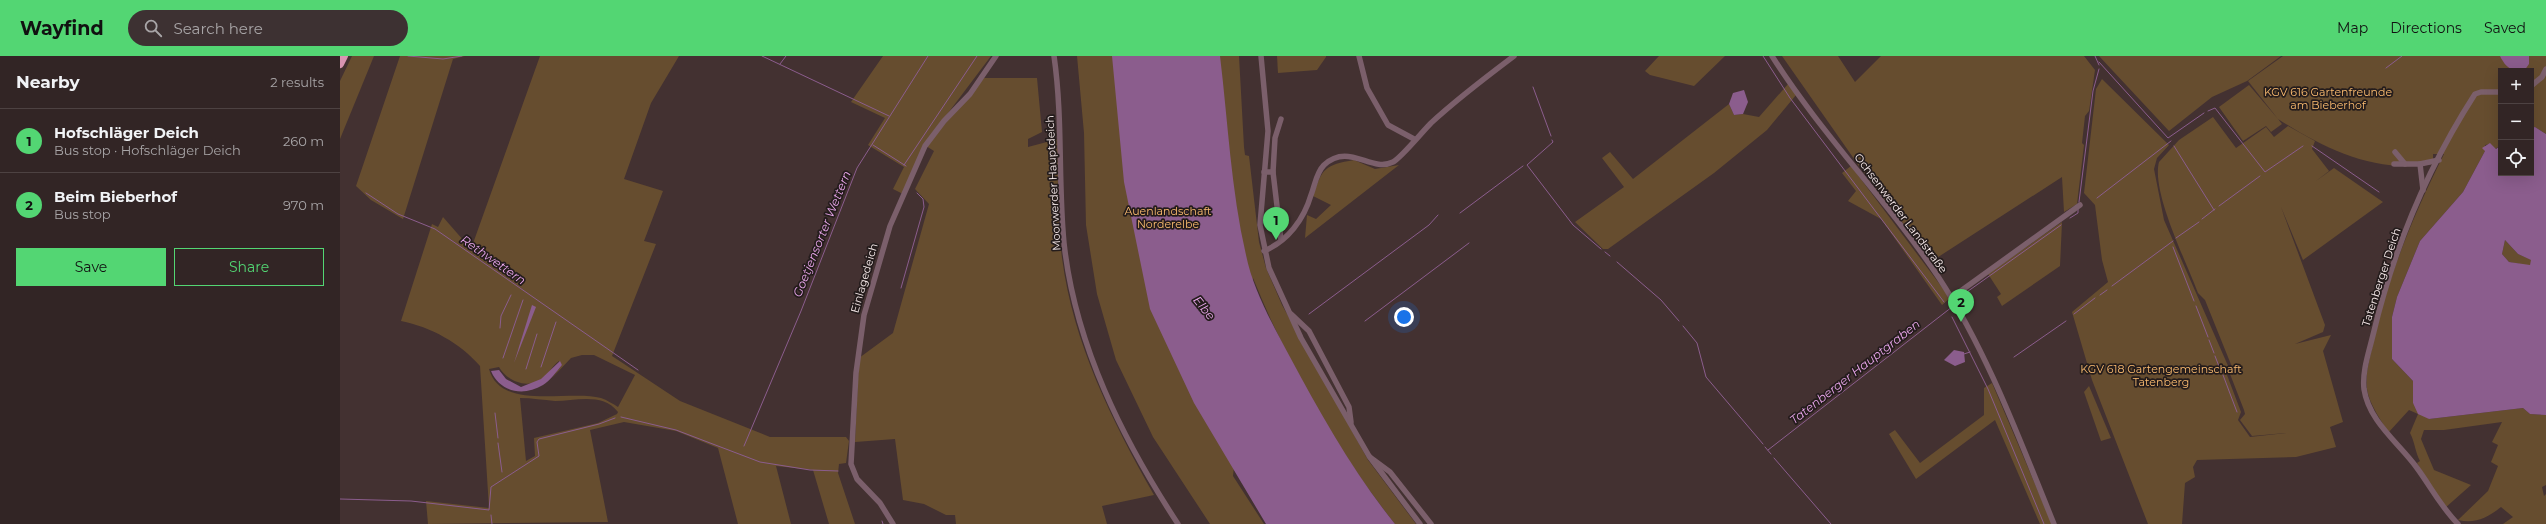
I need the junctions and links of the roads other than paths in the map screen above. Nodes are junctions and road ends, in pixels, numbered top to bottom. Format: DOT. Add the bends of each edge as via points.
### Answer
graph roads {
  1 [pos="344,56"];
  2 [pos="996,56"];
  3 [pos="1054,56"];
  4 [pos="1261,56"];
  5 [pos="1359,56"];
  6 [pos="1514,56"];
  7 [pos="1772,56"];
  8 [pos="340,64"];
  9 [pos="2546,69"];
  10 [pos="2534,84"];
  11 [pos="2498,92"];
  12 [pos="1281,119"];
  13 [pos="1414,139"];
  14 [pos="2395,152"];
  15 [pos="2439,160"];
  16 [pos="2394,164"];
  17 [pos="2405,164"];
  18 [pos="2420,164"];
  19 [pos="1264,172"];
  20 [pos="1272,172"];
  21 [pos="2423,190"];
  22 [pos="2080,205"];
  23 [pos="1281,240"];
  24 [pos="1264,251"];
  25 [pos="1951,298"];
  26 [pos="1287,310"];
  27 [pos="1352,426"];
  28 [pos="1369,456"];
  29 [pos="893,524"];
  30 [pos="1178,524"];
  31 [pos="1420,524"];
  32 [pos="1431,524"];
  33 [pos="2054,524"];
  34 [pos="2458,524"];
  1 -- 8 [label="highway"];
  2 -- 29 [label="street, Einlagedeich" via="970,94 925,146 890,226 864,315 856,373 851,464 857,479 880,503"];
  3 -- 30 [label="street, Moorwerder Hauptdeich" via="1060,114 1064,243 1074,301 1096,368 1117,419 1153,485"];
  4 -- 19 [label="street" via="1268,131"];
  5 -- 13 [label="street" via="1367,88 1388,126"];
  6 -- 13 [label="street" via="1461,96"];
  7 -- 25 [label="street, Ochsenwerder Landstraße" via="1927,261"];
  9 -- 10 [label="street" via="2542,77"];
  11 -- 15 [label="street, Tatenberger Deich" via="2475,94"];
  12 -- 20 [label="street" via="1275,133"];
  13 -- 23 [label="street" via="1395,161 1388,164 1355,156 1343,156 1325,164 1317,176 1303,216"];
  14 -- 17 [label="street"];
  15 -- 18 [label="street"];
  15 -- 21 [label="street, Tatenberger Deich"];
  16 -- 17 [label="street"];
  17 -- 18 [label="street"];
  18 -- 21 [label="street"];
  19 -- 20 [label="street"];
  19 -- 24 [label="street" via="1260,225"];
  20 -- 23 [label="street"];
  21 -- 34 [label="street, Tatenberger Deich" via="2381,302 2366,361 2364,389 2390,439 2417,467 2443,509"];
  22 -- 25 [label="street"];
  23 -- 24 [label="street"];
  24 -- 26 [label="street"];
  25 -- 33 [label="street, Ochsenwerder Landstraße" via="1978,347"];
  26 -- 27 [label="street"];
  26 -- 27 [label="street" via="1309,331 1349,407"];
  27 -- 28 [label="street"];
  28 -- 31 [label="street"];
  28 -- 32 [label="street" via="1390,472"];
}
